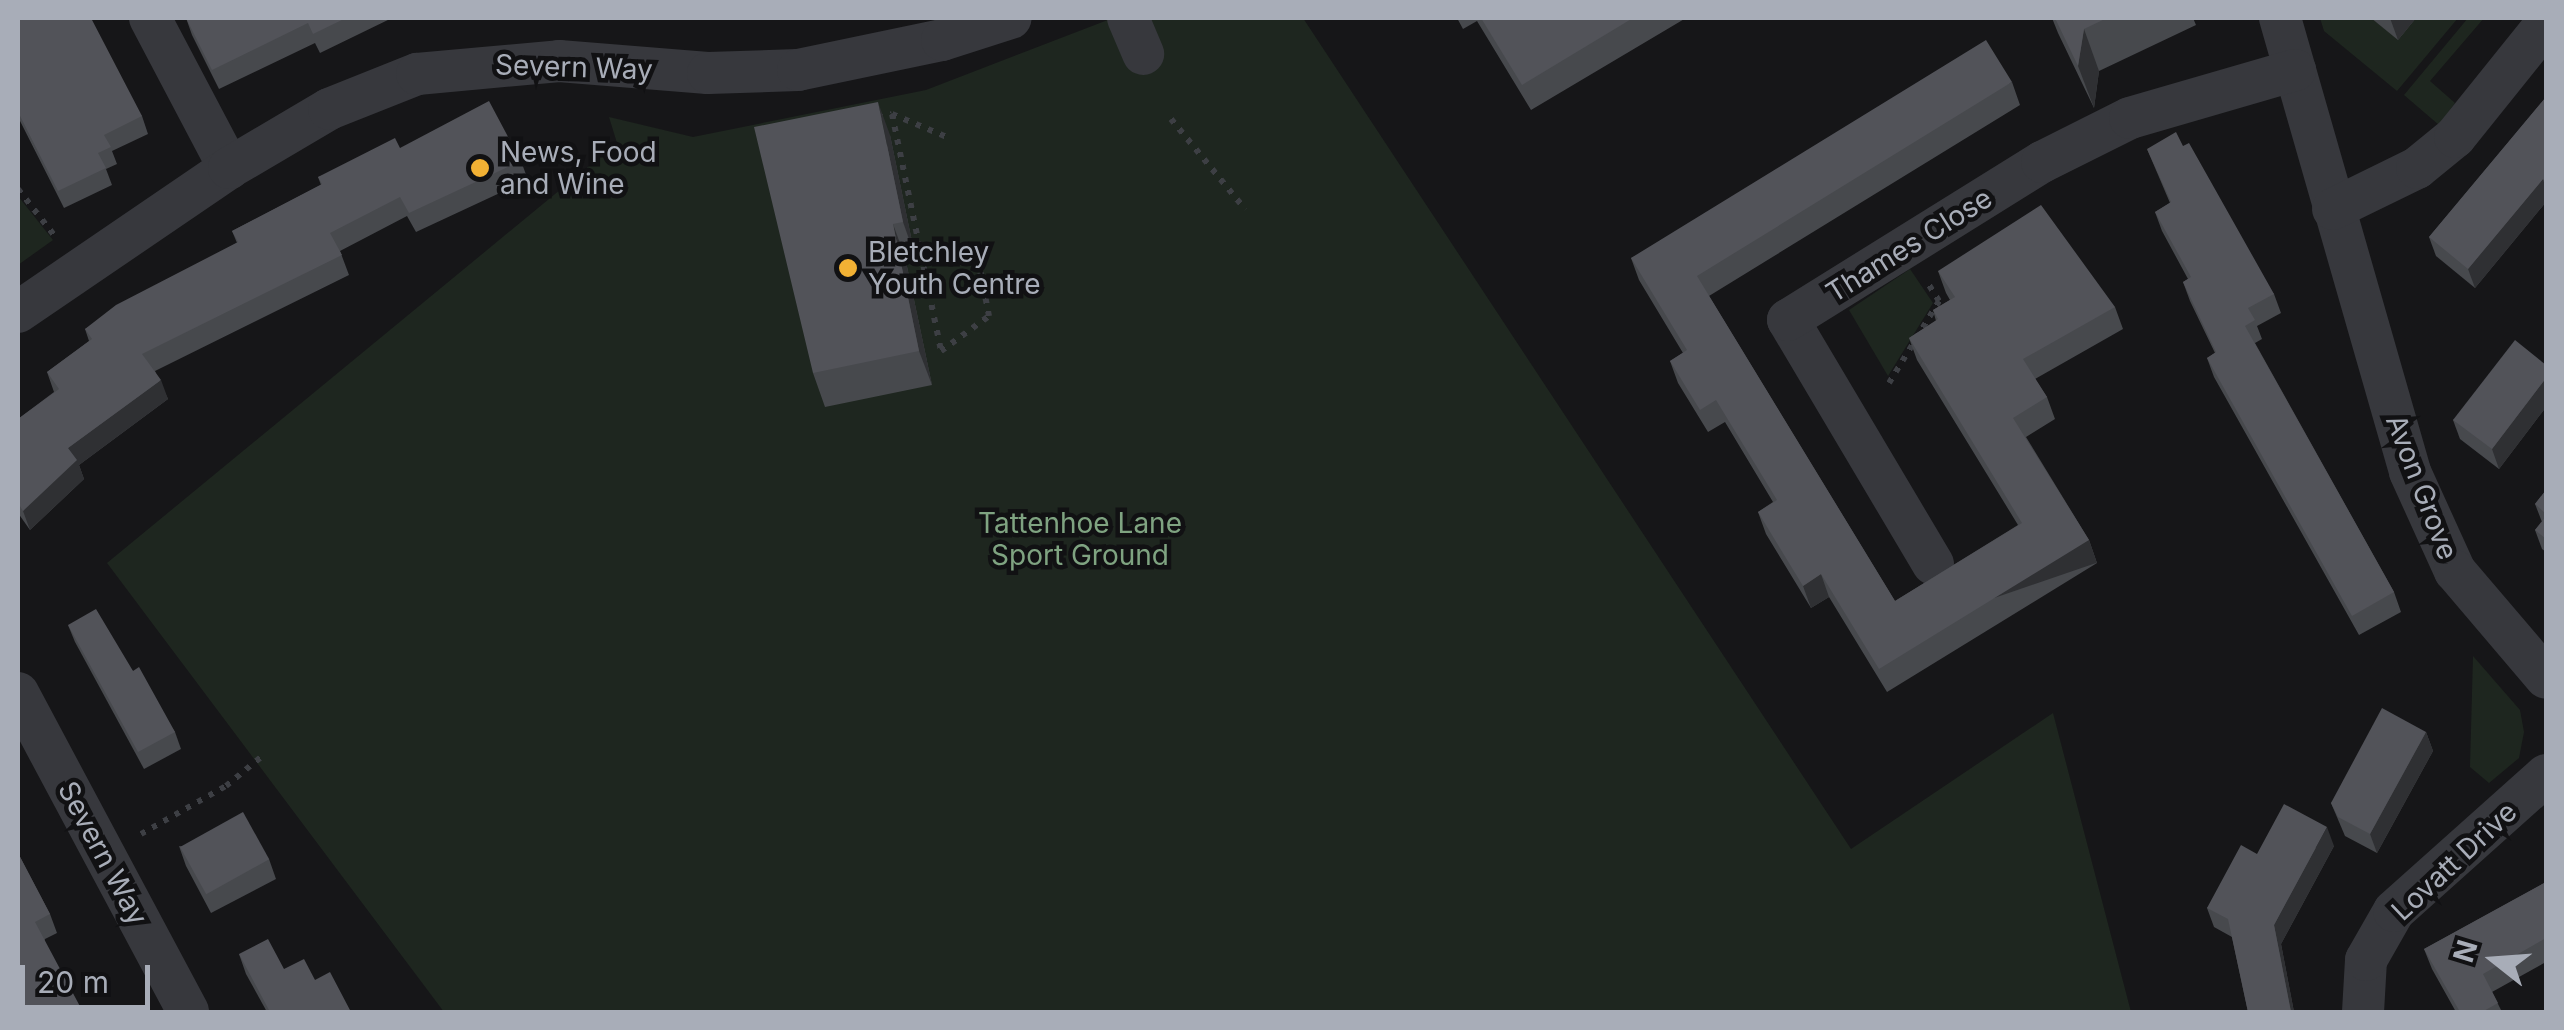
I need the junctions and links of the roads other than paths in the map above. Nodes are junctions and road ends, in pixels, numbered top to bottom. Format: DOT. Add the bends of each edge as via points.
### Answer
graph roads {
  1 [pos="150,18"];
  2 [pos="1011,18"];
  3 [pos="2280,18"];
  4 [pos="2546,24"];
  5 [pos="939,29"];
  6 [pos="2294,70"];
  7 [pos="228,168"];
  8 [pos="2332,208"];
  9 [pos="18,312"];
  10 [pos="1933,564"];
  11 [pos="2546,678"];
  12 [pos="18,692"];
  13 [pos="2546,775"];
  14 [pos="188,1012"];
  15 [pos="2362,1012"];
  1 -- 7 [label="street"];
  2 -- 5 [label="street, Severn Way"];
  3 -- 6 [label="street, Avon Grove"];
  4 -- 8 [label="street" via="2455,138 2417,168"];
  5 -- 7 [label="street, Severn Way" via="798,70 708,74 559,61 418,74 328,109"];
  6 -- 8 [label="street, Avon Grove"];
  6 -- 10 [label="street, Thames Close" via="2130,118 2042,162 1788,320"];
  7 -- 9 [label="street, Severn Way"];
  8 -- 11 [label="street, Avon Grove" via="2410,472 2454,572"];
  12 -- 14 [label="street, Severn Way"];
  13 -- 15 [label="street, Lovatt Drive" via="2394,911 2366,960"];
}
